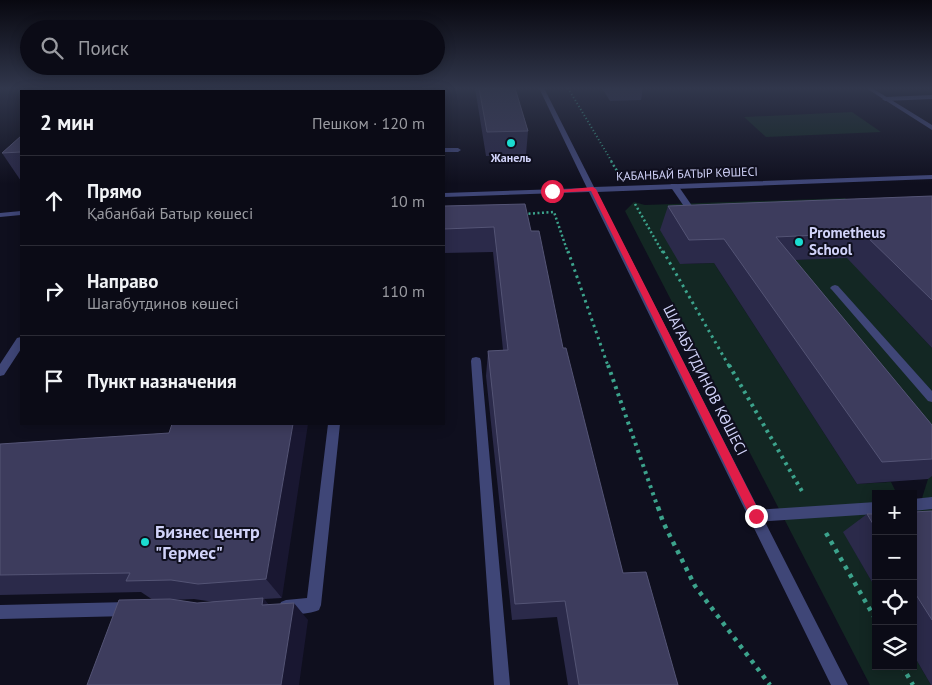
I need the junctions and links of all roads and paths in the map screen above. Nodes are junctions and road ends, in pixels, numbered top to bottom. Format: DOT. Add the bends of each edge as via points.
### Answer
graph roads {
  1 [pos="557,120"];
  2 [pos="587,120"];
  3 [pos="919,120"];
  4 [pos="932,128"];
  5 [pos="445,150"];
  6 [pos="458,150"];
  7 [pos="619,174"];
  8 [pos="932,177"];
  9 [pos="674,186"];
  10 [pos="593,189"];
  11 [pos="445,196"];
  12 [pos="634,202"];
  13 [pos="20,213"];
  14 [pos="0,214"];
  15 [pos="517,215"];
  16 [pos="698,220"];
  17 [pos="835,288"];
  18 [pos="20,342"];
  19 [pos="476,361"];
  20 [pos="0,372"];
  21 [pos="932,398"];
  22 [pos="334,425"];
  23 [pos="932,503"];
  24 [pos="917,505"];
  25 [pos="872,508"];
  26 [pos="814,513"];
  27 [pos="756,516"];
  28 [pos="276,608"];
  29 [pos="146,609"];
  30 [pos="0,612"];
  31 [pos="872,613"];
  32 [pos="904,670"];
  33 [pos="502,685"];
  34 [pos="770,685"];
  35 [pos="840,685"];
  36 [pos="913,685"];
  1 -- 10 [label="street, ШАГАБУТДИНОВ КӨШЕСІ"];
  2 -- 7 [label="path"];
  3 -- 4 [label="street"];
  5 -- 6 [label="street"];
  8 -- 9 [label="street, ҚАБАНБАЙ БАТЫР КӨШЕСІ"];
  9 -- 10 [label="street, ҚАБАНБАЙ БАТЫР КӨШЕСІ"];
  9 -- 16 [label="street"];
  10 -- 11 [label="street, ҚАБАНБАЙ БАТЫР КӨШЕСІ"];
  10 -- 27 [label="street, ШАГАБУТДИНОВ КӨШЕСІ"];
  12 -- 26 [label="path"];
  13 -- 14 [label="street"];
  15 -- 34 [label="path" via="554,212 663,522 694,586"];
  17 -- 21 [label="street"];
  18 -- 20 [label="street"];
  19 -- 33 [label="street"];
  22 -- 28 [label="street" via="314,605"];
  23 -- 24 [label="street"];
  25 -- 26 [label="street"];
  26 -- 27 [label="street"];
  26 -- 31 [label="path"];
  27 -- 35 [label="street, ШАГАБУТДИНОВ КӨШЕСІ"];
  29 -- 30 [label="street"];
  32 -- 36 [label="path"];
}
